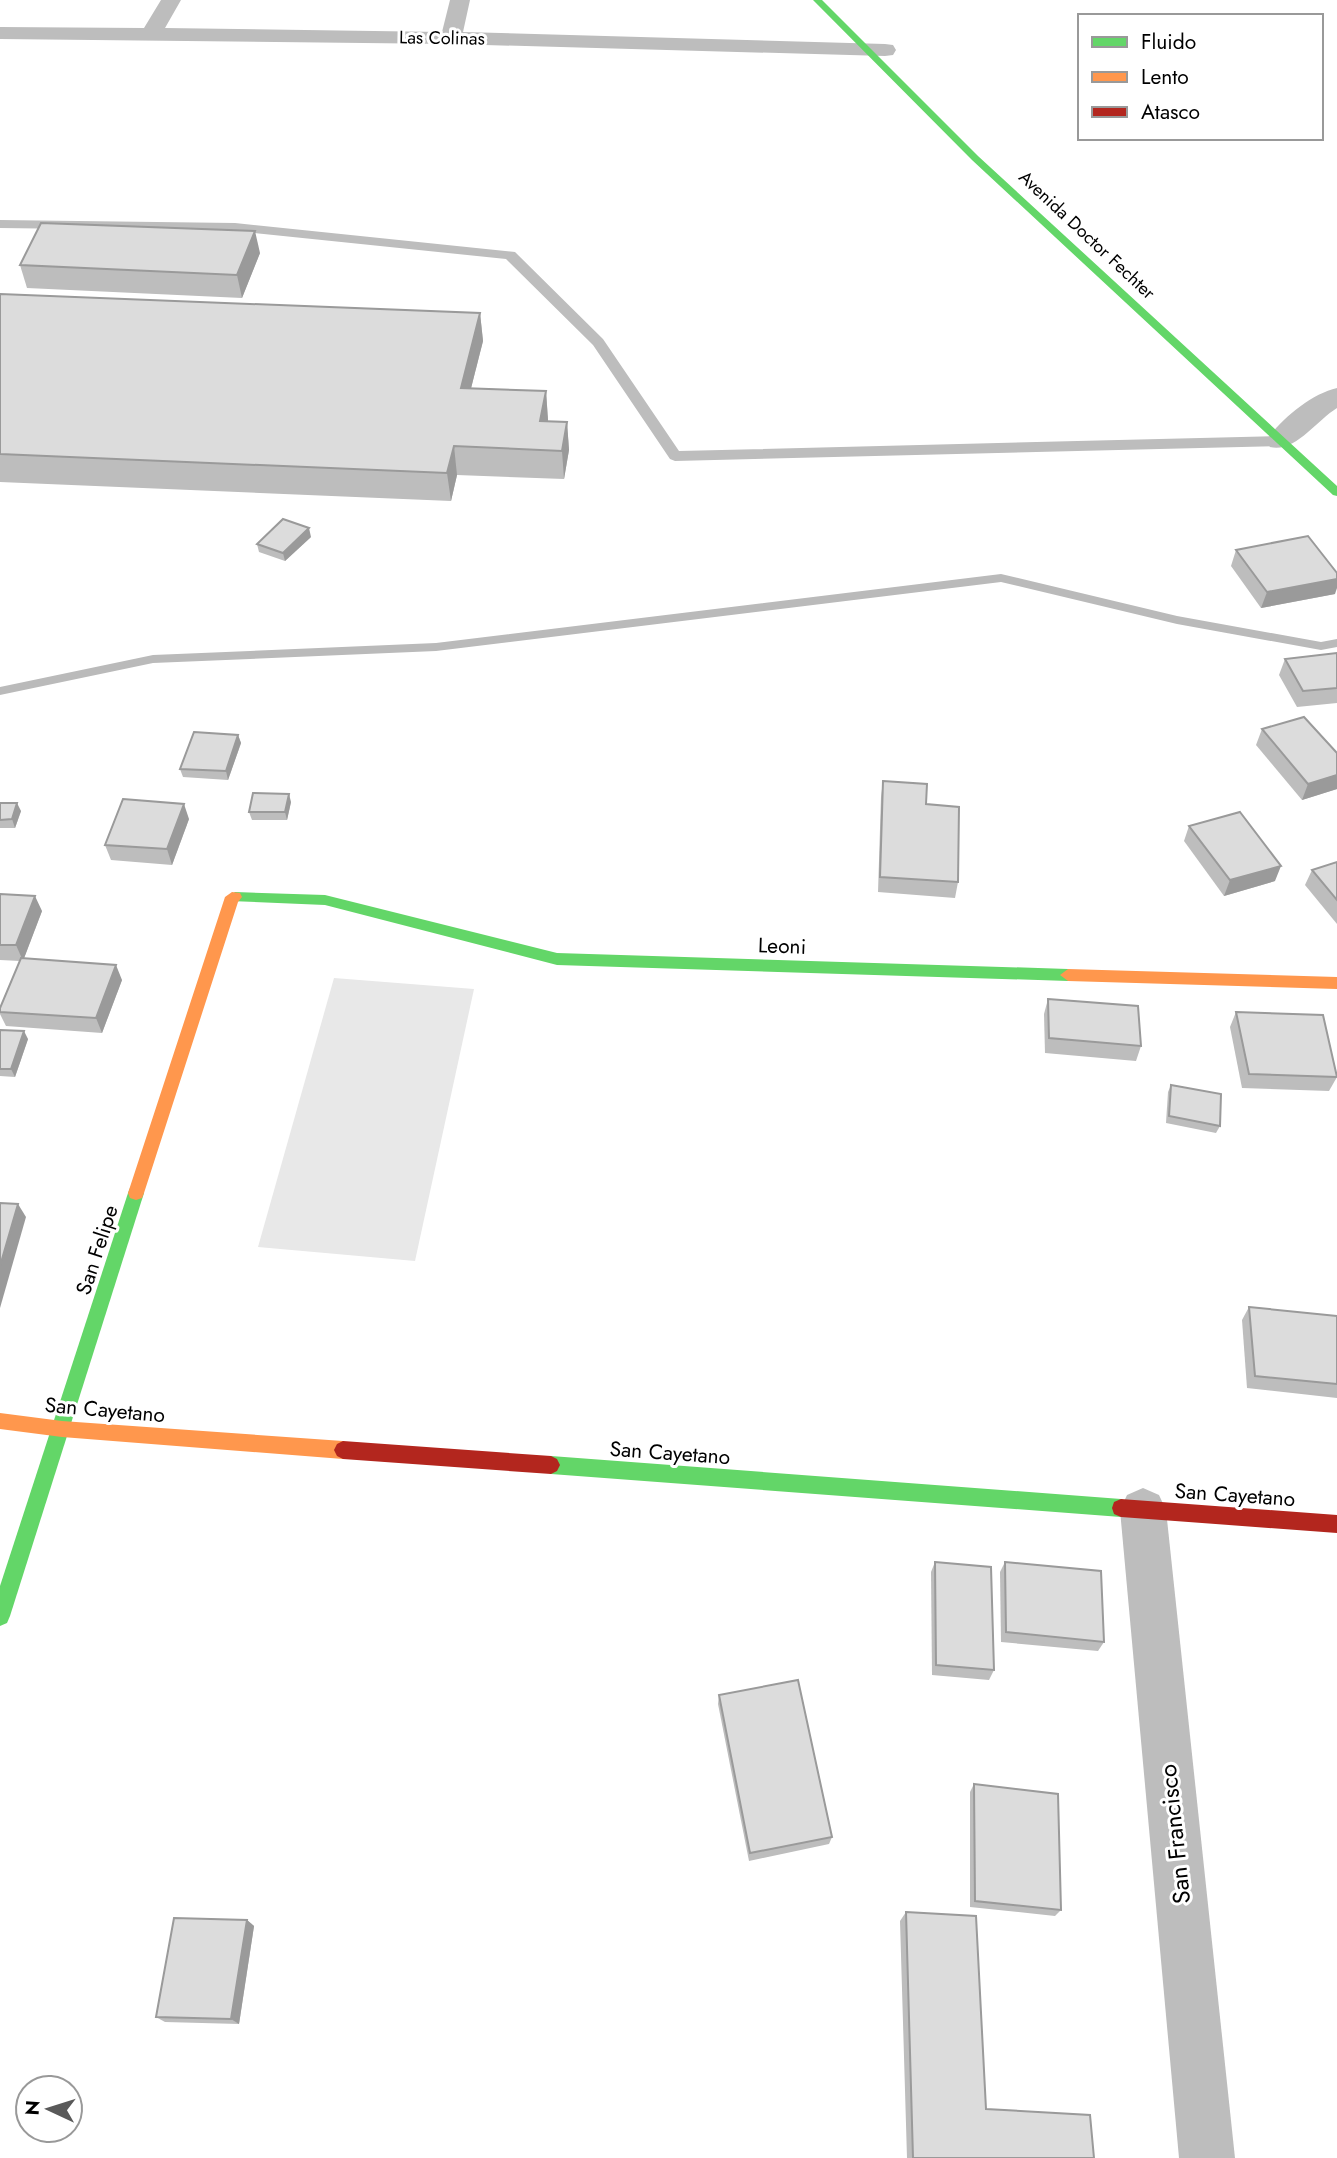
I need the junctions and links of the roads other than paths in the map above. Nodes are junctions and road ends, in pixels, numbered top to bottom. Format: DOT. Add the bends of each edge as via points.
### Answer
graph roads {
  1 [pos="171,0"];
  2 [pos="460,0"];
  3 [pos="817,0"];
  4 [pos="837,0"];
  5 [pos="0,33"];
  6 [pos="151,35"];
  7 [pos="451,38"];
  8 [pos="874,49"];
  9 [pos="0,225"];
  10 [pos="1337,396"];
  11 [pos="1286,435"];
  12 [pos="1337,470"];
  13 [pos="1337,492"];
  14 [pos="232,897"];
  15 [pos="1337,983"];
  16 [pos="0,1421"];
  17 [pos="62,1429"];
  18 [pos="1143,1510"];
  19 [pos="1337,1524"];
  20 [pos="0,1616"];
  21 [pos="1207,2158"];
  1 -- 6 [label="street"];
  2 -- 7 [label="street"];
  3 -- 8 [label="main road, Avenida Doctor Fechter"];
  4 -- 8 [label="main road, Avenida Doctor Fechter"];
  5 -- 6 [label="street, Las Colinas"];
  6 -- 7 [label="street, Las Colinas"];
  7 -- 8 [label="street, Las Colinas"];
  8 -- 11 [label="main road, Avenida Doctor Fechter" via="988,147"];
  8 -- 11 [label="main road, Avenida Doctor Fechter" via="975,158"];
  9 -- 11 [label="lane" via="235,227 510,255 598,342 676,456"];
  10 -- 11 [label="street"];
  11 -- 12 [label="main road, Avenida Doctor Fechter"];
  11 -- 13 [label="main road, Avenida Doctor Fechter"];
  14 -- 15 [label="main road, Leoni" via="325,900 557,959"];
  14 -- 17 [label="main road, San Felipe"];
  16 -- 17 [label="main road, San Cayetano"];
  17 -- 18 [label="main road, San Cayetano"];
  17 -- 20 [label="main road, San Felipe"];
  18 -- 19 [label="main road, San Cayetano"];
  18 -- 21 [label="street, San Francisco"];
}
